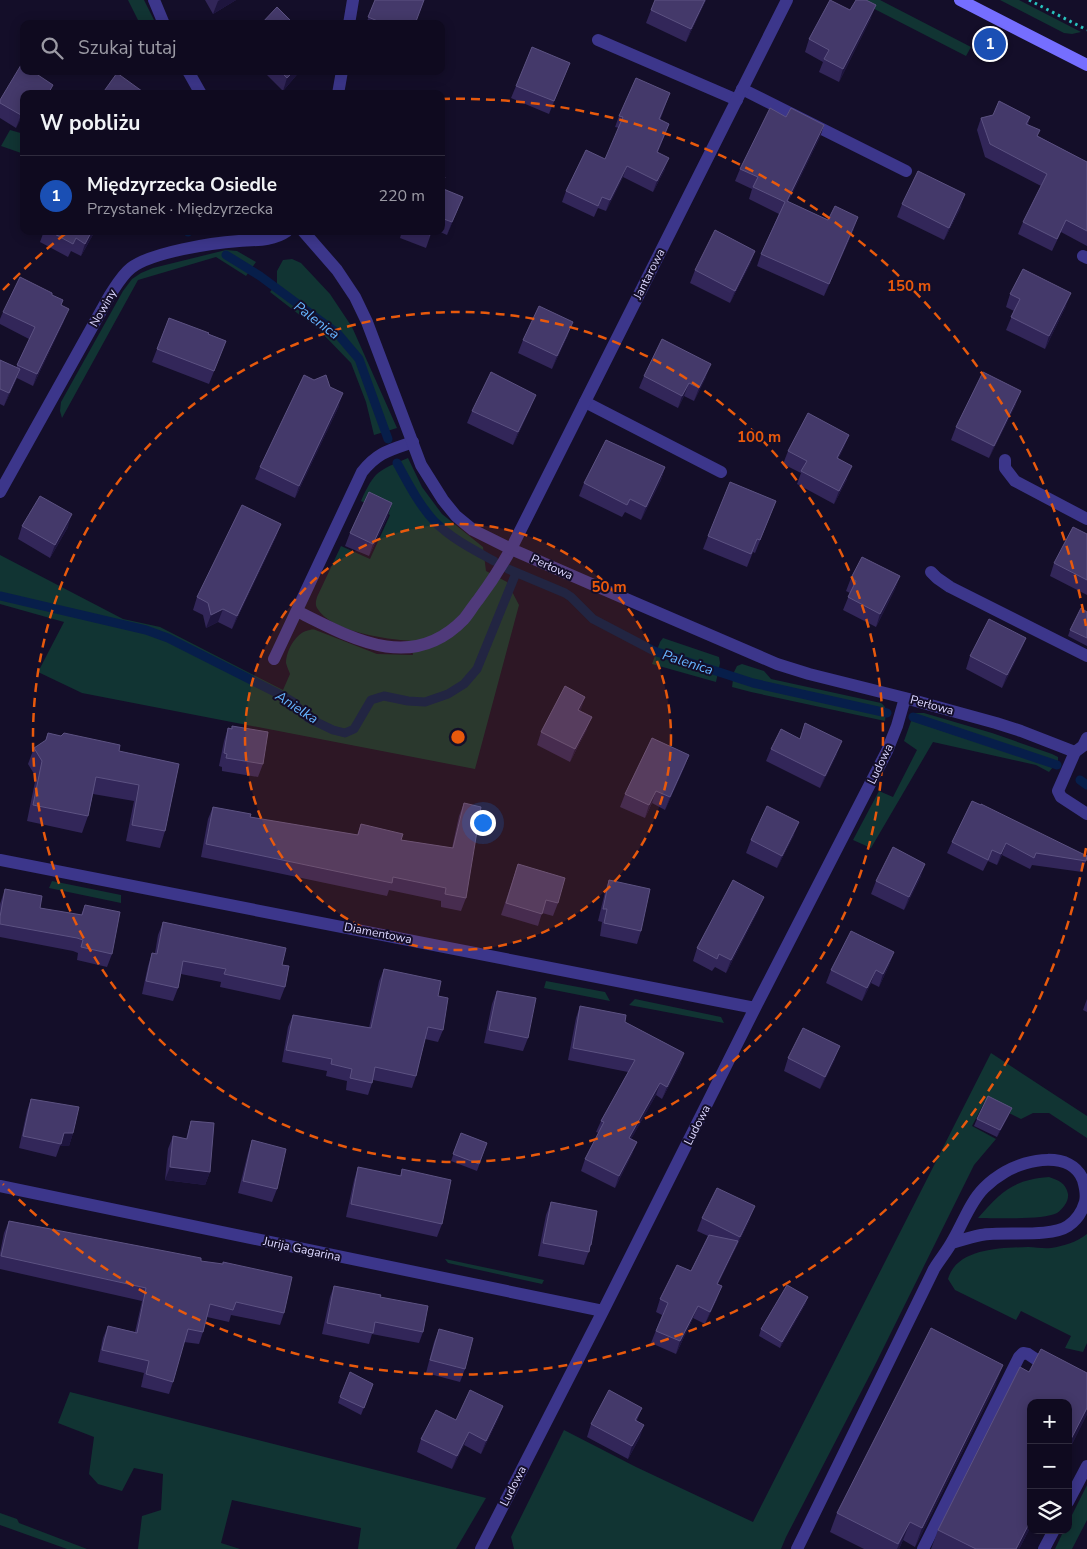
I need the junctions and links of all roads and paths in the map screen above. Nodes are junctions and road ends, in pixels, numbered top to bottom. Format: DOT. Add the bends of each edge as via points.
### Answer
graph roads {
  1 [pos="154,0"];
  2 [pos="352,0"];
  3 [pos="787,0"];
  4 [pos="960,0"];
  5 [pos="1029,0"];
  6 [pos="162,20"];
  7 [pos="350,20"];
  8 [pos="1087,30"];
  9 [pos="598,40"];
  10 [pos="1086,62"];
  11 [pos="190,75"];
  12 [pos="341,75"];
  13 [pos="200,90"];
  14 [pos="339,90"];
  15 [pos="739,94"];
  16 [pos="906,171"];
  17 [pos="276,235"];
  18 [pos="306,235"];
  19 [pos="585,402"];
  20 [pos="413,442"];
  21 [pos="1005,460"];
  22 [pos="722,472"];
  23 [pos="0,492"];
  24 [pos="1087,519"];
  25 [pos="511,549"];
  26 [pos="931,572"];
  27 [pos="296,611"];
  28 [pos="1087,656"];
  29 [pos="274,659"];
  30 [pos="905,698"];
  31 [pos="1087,738"];
  32 [pos="1075,752"];
  33 [pos="1087,814"];
  34 [pos="0,860"];
  35 [pos="755,1008"];
  36 [pos="0,1186"];
  37 [pos="952,1243"];
  38 [pos="603,1311"];
  39 [pos="1057,1373"];
  40 [pos="1087,1466"];
  41 [pos="1072,1494"];
  42 [pos="1052,1534"];
  43 [pos="480,1549"];
  44 [pos="797,1549"];
  45 [pos="923,1549"];
  46 [pos="1044,1549"];
  1 -- 6 [label="street"];
  2 -- 7 [label="street"];
  3 -- 15 [label="street, Jantarowa"];
  4 -- 10 [label="main road"];
  5 -- 8 [label="path"];
  9 -- 15 [label="street"];
  11 -- 13 [label="street"];
  12 -- 14 [label="street"];
  15 -- 16 [label="street"];
  15 -- 19 [label="street, Jantarowa"];
  17 -- 23 [label="street, Nowiny" via="266,239 208,244 155,257 131,268 110,295"];
  18 -- 20 [label="street, Perłowa" via="355,297"];
  19 -- 22 [label="street"];
  19 -- 25 [label="street, Jantarowa"];
  20 -- 25 [label="street, Perłowa" via="430,482 456,516 473,530"];
  20 -- 27 [label="street" via="381,453 362,472"];
  21 -- 24 [label="street" via="1005,468 1015,481"];
  25 -- 27 [label="street, Jantarowa" via="465,618 434,642 409,648 385,646 361,640"];
  25 -- 30 [label="street, Perłowa" via="777,664"];
  26 -- 28 [label="street" via="950,587"];
  27 -- 29 [label="street"];
  30 -- 32 [label="street, Perłowa" via="1013,728"];
  30 -- 35 [label="street, Ludowa" via="887,751"];
  31 -- 32 [label="street"];
  32 -- 33 [label="street" via="1058,791 1061,797"];
  34 -- 35 [label="street, Diamentowa"];
  35 -- 38 [label="street, Ludowa"];
  36 -- 38 [label="street, Jurija Gagarina"];
  37 -- 37 [label="street" via="984,1189 1006,1172 1028,1162 1048,1159 1063,1161 1081,1174 1086,1198 1076,1220 1066,1228 982,1234"];
  37 -- 44 [label="street" via="934,1268"];
  38 -- 43 [label="street, Ludowa"];
  39 -- 45 [label="street" via="1028,1354 1019,1357"];
  40 -- 41 [label="street"];
  42 -- 46 [label="street"];
}
